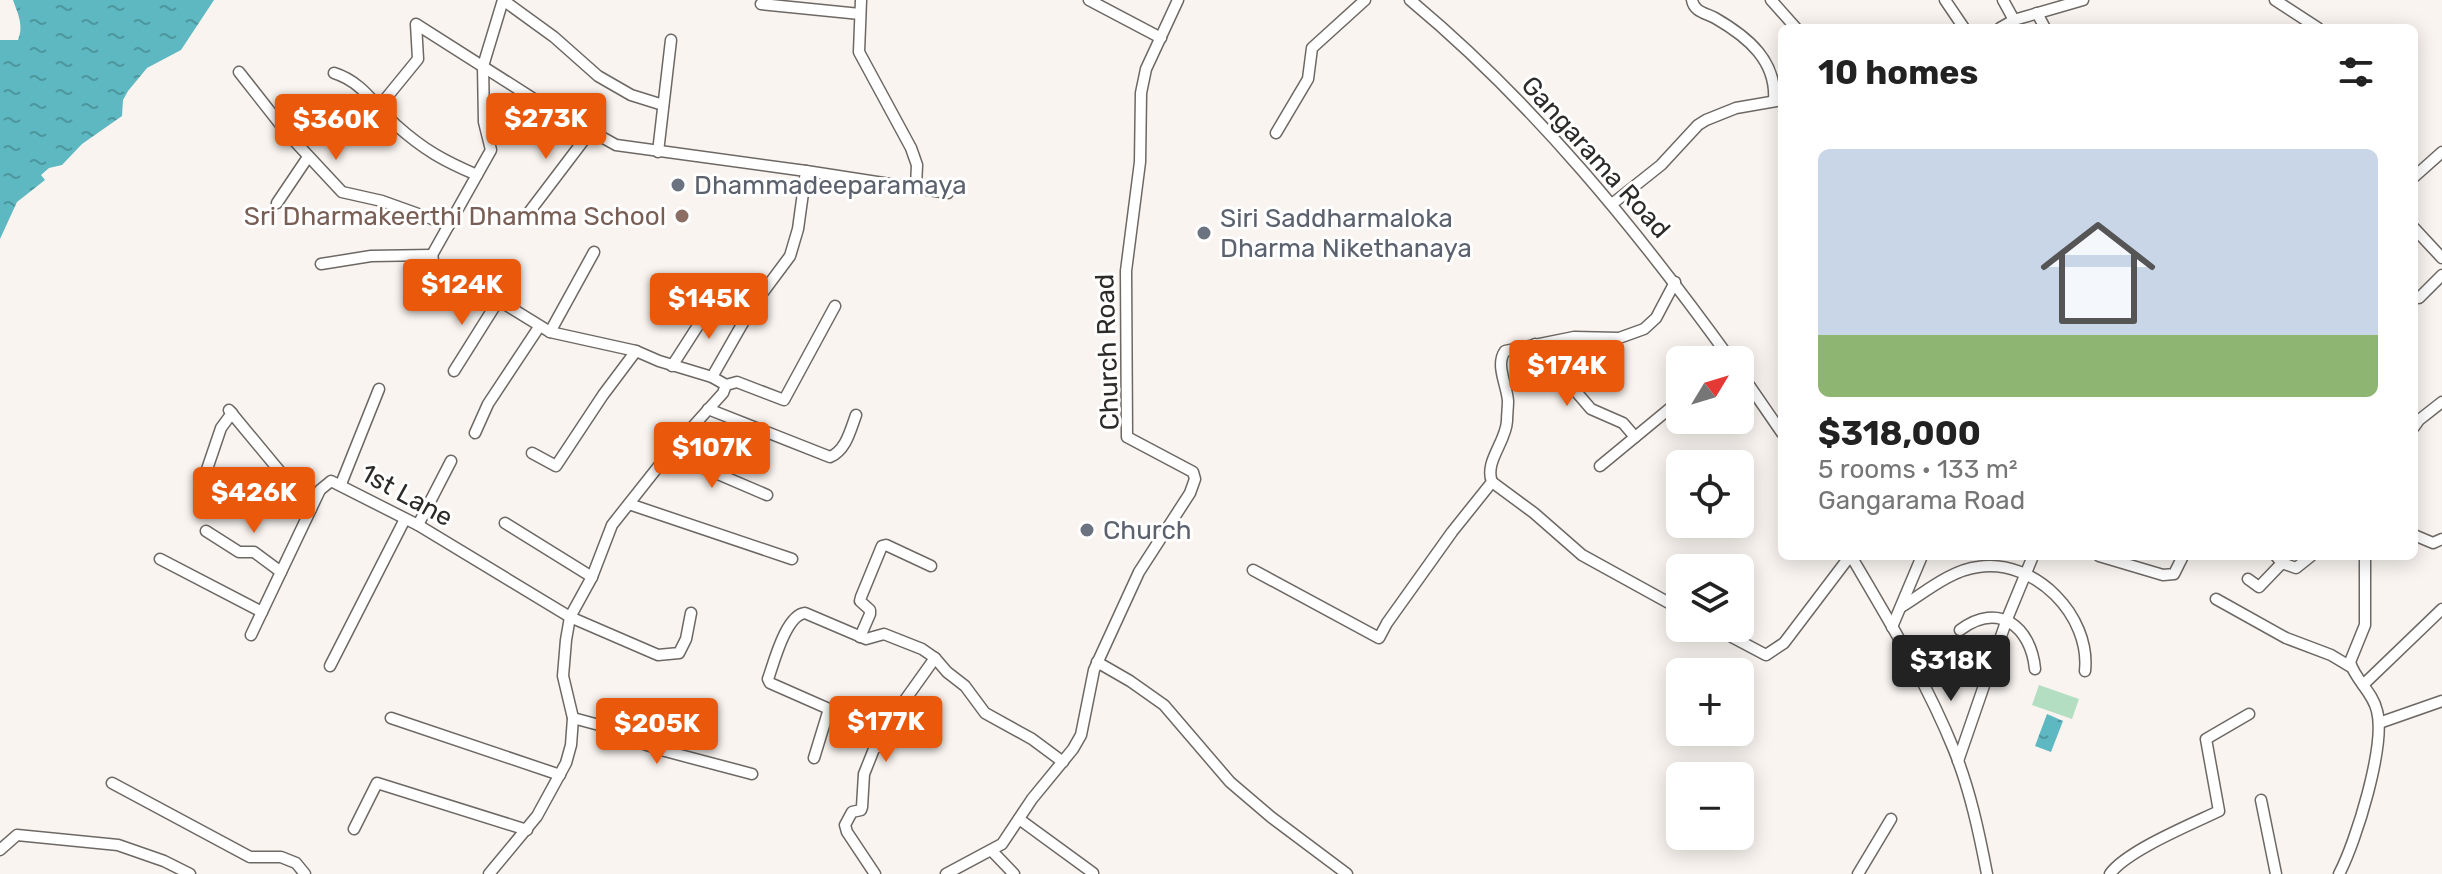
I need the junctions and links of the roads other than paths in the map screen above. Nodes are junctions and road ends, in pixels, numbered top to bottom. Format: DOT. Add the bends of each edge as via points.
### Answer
graph roads {
  1 [pos="503,0"];
  2 [pos="861,0"];
  3 [pos="1089,0"];
  4 [pos="1178,0"];
  5 [pos="1365,0"];
  6 [pos="1410,0"];
  7 [pos="1692,0"];
  8 [pos="1772,0"];
  9 [pos="1945,0"];
  10 [pos="2003,0"];
  11 [pos="2080,0"];
  12 [pos="2275,0"];
  13 [pos="761,4"];
  14 [pos="2037,13"];
  15 [pos="860,14"];
  16 [pos="2014,20"];
  17 [pos="1793,24"];
  18 [pos="1961,24"];
  19 [pos="2007,24"];
  20 [pos="2043,24"];
  21 [pos="2312,24"];
  22 [pos="1161,38"];
  23 [pos="671,40"];
  24 [pos="483,66"];
  25 [pos="239,72"];
  26 [pos="334,73"];
  27 [pos="1778,101"];
  28 [pos="663,105"];
  29 [pos="382,110"];
  30 [pos="590,132"];
  31 [pos="1276,133"];
  32 [pos="658,152"];
  33 [pos="2442,152"];
  34 [pos="308,157"];
  35 [pos="806,171"];
  36 [pos="2418,173"];
  37 [pos="477,175"];
  38 [pos="916,186"];
  39 [pos="948,193"];
  40 [pos="277,203"];
  41 [pos="1612,204"];
  42 [pos="530,211"];
  43 [pos="449,225"];
  44 [pos="2418,232"];
  45 [pos="594,252"];
  46 [pos="432,255"];
  47 [pos="2442,258"];
  48 [pos="321,264"];
  49 [pos="2442,275"];
  50 [pos="1675,282"];
  51 [pos="717,296"];
  52 [pos="2419,298"];
  53 [pos="498,301"];
  54 [pos="835,306"];
  55 [pos="545,329"];
  56 [pos="1535,344"];
  57 [pos="1720,346"];
  58 [pos="636,351"];
  59 [pos="672,366"];
  60 [pos="454,371"];
  61 [pos="712,377"];
  62 [pos="726,385"];
  63 [pos="379,389"];
  64 [pos="1754,392"];
  65 [pos="2442,402"];
  66 [pos="708,409"];
  67 [pos="1666,412"];
  68 [pos="856,415"];
  69 [pos="2418,421"];
  70 [pos="1778,427"];
  71 [pos="475,433"];
  72 [pos="1635,437"];
  73 [pos="532,453"];
  74 [pos="669,453"];
  75 [pos="451,461"];
  76 [pos="1600,466"];
  77 [pos="204,478"];
  78 [pos="1492,482"];
  79 [pos="341,484"];
  80 [pos="767,495"];
  81 [pos="629,504"];
  82 [pos="311,509"];
  83 [pos="405,519"];
  84 [pos="505,523"];
  85 [pos="418,525"];
  86 [pos="206,531"];
  87 [pos="2418,537"];
  88 [pos="2442,539"];
  89 [pos="160,559"];
  90 [pos="792,559"];
  91 [pos="1848,560"];
  92 [pos="1853,560"];
  93 [pos="1920,560"];
  94 [pos="2032,560"];
  95 [pos="2115,560"];
  96 [pos="2181,560"];
  97 [pos="2279,560"];
  98 [pos="2306,560"];
  99 [pos="2365,560"];
  100 [pos="931,566"];
  101 [pos="1253,570"];
  102 [pos="281,572"];
  103 [pos="2026,575"];
  104 [pos="592,577"];
  105 [pos="2248,579"];
  106 [pos="2216,599"];
  107 [pos="1666,601"];
  108 [pos="1901,607"];
  109 [pos="2442,609"];
  110 [pos="262,612"];
  111 [pos="691,613"];
  112 [pos="570,617"];
  113 [pos="2007,619"];
  114 [pos="1892,627"];
  115 [pos="1960,630"];
  116 [pos="251,635"];
  117 [pos="860,637"];
  118 [pos="1739,642"];
  119 [pos="935,658"];
  120 [pos="1097,662"];
  121 [pos="330,666"];
  122 [pos="2351,667"];
  123 [pos="2035,669"];
  124 [pos="2085,671"];
  125 [pos="2363,685"];
  126 [pos="2442,701"];
  127 [pos="2249,714"];
  128 [pos="391,718"];
  129 [pos="573,718"];
  130 [pos="2379,723"];
  131 [pos="814,758"];
  132 [pos="1958,761"];
  133 [pos="1063,762"];
  134 [pos="752,774"];
  135 [pos="560,775"];
  136 [pos="112,783"];
  137 [pos="2261,800"];
  138 [pos="1019,819"];
  139 [pos="1891,819"];
  140 [pos="354,829"];
  141 [pos="527,830"];
  142 [pos="0,850"];
  143 [pos="992,851"];
  144 [pos="1093,873"];
  145 [pos="190,874"];
  146 [pos="305,874"];
  147 [pos="489,874"];
  148 [pos="875,874"];
  149 [pos="946,874"];
  150 [pos="1014,874"];
  151 [pos="1347,874"];
  152 [pos="1858,874"];
  153 [pos="1987,874"];
  154 [pos="2110,874"];
  155 [pos="2276,874"];
  156 [pos="2339,874"];
  1 -- 24 [label="street"];
  1 -- 28 [label="street" via="598,76"];
  2 -- 15 [label="street"];
  3 -- 22 [label="street"];
  4 -- 22 [label="street, Church Road"];
  5 -- 31 [label="street" via="1312,48 1308,79"];
  6 -- 41 [label="street, Gangarama Road" via="1478,60"];
  7 -- 27 [label="street" via="1697,10 1759,53 1773,76"];
  8 -- 17 [label="street"];
  9 -- 18 [label="street"];
  10 -- 16 [label="street"];
  11 -- 14 [label="street"];
  12 -- 21 [label="street"];
  13 -- 15 [label="street"];
  14 -- 16 [label="street"];
  14 -- 20 [label="street"];
  15 -- 38 [label="street" via="859,52 911,148"];
  16 -- 19 [label="street"];
  22 -- 120 [label="street, Church Road" via="1141,93 1139,173 1126,271 1127,437 1193,472 1195,479 1139,572"];
  23 -- 28 [label="street"];
  24 -- 29 [label="street" via="416,24 418,59"];
  24 -- 30 [label="street"];
  24 -- 37 [label="street" via="484,122 491,150"];
  25 -- 34 [label="street"];
  26 -- 29 [label="street" via="353,80"];
  27 -- 41 [label="street" via="1728,110 1706,120"];
  28 -- 32 [label="street"];
  29 -- 37 [label="street" via="438,159"];
  30 -- 32 [label="street" via="616,145"];
  30 -- 42 [label="street"];
  32 -- 35 [label="street"];
  33 -- 36 [label="street"];
  34 -- 40 [label="street"];
  34 -- 43 [label="street" via="342,192"];
  35 -- 38 [label="street"];
  35 -- 61 [label="street" via="790,256 752,307"];
  37 -- 43 [label="street"];
  38 -- 39 [label="street"];
  41 -- 50 [label="street, Gangarama Road"];
  43 -- 46 [label="street"];
  44 -- 47 [label="street"];
  45 -- 55 [label="street"];
  46 -- 48 [label="street"];
  46 -- 53 [label="street" via="434,265"];
  49 -- 52 [label="street"];
  50 -- 56 [label="street" via="1644,329 1619,338 1574,337"];
  50 -- 57 [label="street, Gangarama Road"];
  51 -- 59 [label="street"];
  53 -- 55 [label="street"];
  53 -- 60 [label="street"];
  54 -- 62 [label="street" via="784,400 740,383"];
  55 -- 58 [label="street"];
  55 -- 71 [label="street" via="488,404"];
  56 -- 72 [label="street" via="1591,409 1623,423"];
  56 -- 78 [label="street" via="1501,356 1508,399 1506,433 1489,469"];
  58 -- 59 [label="street"];
  58 -- 73 [label="street" via="556,466"];
  59 -- 61 [label="street"];
  61 -- 62 [label="street"];
  62 -- 66 [label="street"];
  63 -- 79 [label="street"];
  64 -- 70 [label="street"];
  65 -- 69 [label="street"];
  66 -- 68 [label="street" via="830,457 845,444"];
  66 -- 74 [label="street"];
  67 -- 72 [label="street"];
  72 -- 76 [label="street"];
  74 -- 80 [label="street"];
  74 -- 81 [label="street"];
  75 -- 85 [label="street"];
  77 -- 82 [label="street" via="230,412"];
  78 -- 101 [label="street" via="1379,638"];
  78 -- 107 [label="street" via="1582,555"];
  79 -- 82 [label="street, 1st Lane" via="324,485"];
  79 -- 83 [label="street, 1st Lane"];
  81 -- 90 [label="street"];
  81 -- 104 [label="street" via="612,525"];
  82 -- 102 [label="street, 1st Lane"];
  83 -- 85 [label="street, 1st Lane"];
  83 -- 121 [label="street"];
  84 -- 104 [label="street"];
  85 -- 112 [label="street, 1st Lane"];
  86 -- 102 [label="street" via="239,552 254,552"];
  87 -- 88 [label="street" via="2433,543"];
  89 -- 110 [label="street"];
  91 -- 118 [label="street" via="1784,643 1766,655"];
  92 -- 114 [label="street"];
  93 -- 108 [label="street"];
  94 -- 103 [label="street"];
  95 -- 96 [label="street" via="2163,575 2174,574"];
  97 -- 98 [label="street" via="2296,568"];
  97 -- 105 [label="street" via="2259,587"];
  99 -- 122 [label="street" via="2365,625"];
  100 -- 117 [label="street" via="882,546 861,597 870,610"];
  102 -- 110 [label="street, 1st Lane"];
  103 -- 108 [label="street" via="1979,566"];
  103 -- 113 [label="street"];
  103 -- 124 [label="street" via="2067,606 2085,649"];
  104 -- 112 [label="street"];
  106 -- 122 [label="street"];
  108 -- 114 [label="street"];
  109 -- 125 [label="street"];
  110 -- 116 [label="street, 1st Lane"];
  111 -- 112 [label="street, 1st Lane" via="679,653 668,655"];
  112 -- 129 [label="street" via="563,676"];
  113 -- 115 [label="street" via="1990,617"];
  113 -- 123 [label="street" via="2028,643"];
  113 -- 132 [label="street"];
  114 -- 132 [label="street"];
  117 -- 119 [label="street" via="869,640 884,634"];
  117 -- 131 [label="street" via="799,613 778,649 770,683 829,709"];
  119 -- 133 [label="street" via="985,713"];
  119 -- 148 [label="street" via="905,700 884,743 874,749 864,774 861,810 852,812 845,825"];
  120 -- 133 [label="street, Church Road" via="1081,735"];
  120 -- 151 [label="street" via="1164,705 1230,782"];
  122 -- 125 [label="street"];
  125 -- 130 [label="street"];
  126 -- 130 [label="street"];
  127 -- 154 [label="street" via="2206,739 2219,811 2147,847"];
  128 -- 135 [label="street"];
  129 -- 134 [label="street" via="665,751"];
  129 -- 135 [label="street" via="571,745"];
  130 -- 156 [label="street" via="2369,782"];
  132 -- 153 [label="street"];
  133 -- 138 [label="street, Church Road"];
  135 -- 141 [label="street"];
  136 -- 146 [label="street" via="250,857 281,857"];
  137 -- 155 [label="street"];
  138 -- 143 [label="street, Church Road"];
  138 -- 144 [label="street"];
  139 -- 152 [label="street"];
  140 -- 141 [label="street" via="377,783"];
  141 -- 147 [label="street"];
  142 -- 145 [label="street" via="17,835 108,844"];
  143 -- 149 [label="street, Church Road"];
  143 -- 150 [label="street"];
}
